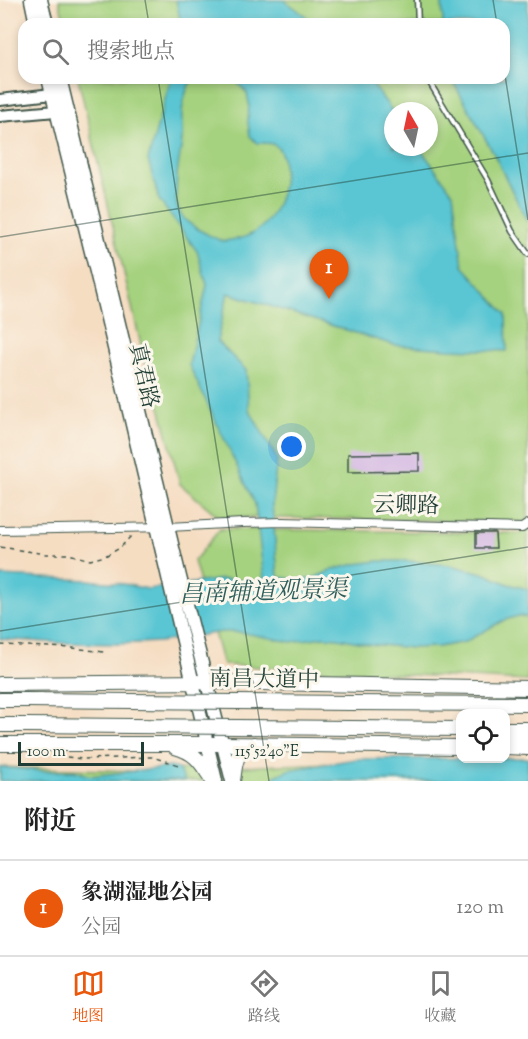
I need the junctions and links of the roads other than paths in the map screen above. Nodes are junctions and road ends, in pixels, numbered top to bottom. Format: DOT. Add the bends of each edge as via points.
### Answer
graph roads {
  1 [pos="31,0"];
  2 [pos="41,0"];
  3 [pos="417,0"];
  4 [pos="35,18"];
  5 [pos="46,18"];
  6 [pos="418,18"];
  7 [pos="50,84"];
  8 [pos="61,84"];
  9 [pos="431,84"];
  10 [pos="52,94"];
  11 [pos="0,100"];
  12 [pos="56,111"];
  13 [pos="0,116"];
  14 [pos="528,254"];
  15 [pos="528,524"];
  16 [pos="155,527"];
  17 [pos="169,527"];
  18 [pos="0,530"];
  19 [pos="174,579"];
  20 [pos="200,682"];
  21 [pos="0,684"];
  22 [pos="528,688"];
  23 [pos="0,700"];
  24 [pos="528,704"];
  25 [pos="0,725"];
  26 [pos="456,729"];
  27 [pos="510,729"];
  28 [pos="528,729"];
  29 [pos="528,736"];
  30 [pos="510,739"];
  31 [pos="0,744"];
  32 [pos="161,744"];
  33 [pos="207,744"];
  34 [pos="223,744"];
  35 [pos="254,744"];
  36 [pos="456,747"];
  37 [pos="510,747"];
  38 [pos="528,748"];
  39 [pos="214,781"];
  40 [pos="233,781"];
  1 -- 4 [label="main road"];
  2 -- 5 [label="main road"];
  3 -- 6 [label="lane"];
  7 -- 10 [label="main road, 真君路"];
  8 -- 17 [label="main road, 真君路"];
  9 -- 14 [label="lane"];
  10 -- 11 [label="street"];
  10 -- 12 [label="main road, 真君路"];
  12 -- 13 [label="street"];
  12 -- 16 [label="main road, 真君路"];
  15 -- 17 [label="street, 云卿路" via="522,528 282,522"];
  16 -- 17 [label="street"];
  16 -- 18 [label="street"];
  16 -- 19 [label="main road, 真君路"];
  17 -- 19 [label="main road, 真君路"];
  19 -- 20 [label="main road, 真君路" via="197,643"];
  19 -- 20 [label="main road, 真君路" via="184,649"];
  20 -- 21 [label="highway"];
  20 -- 22 [label="highway"];
  20 -- 33 [label="main road"];
  20 -- 34 [label="main road"];
  23 -- 24 [label="highway, 南昌大道中, bridge"];
  25 -- 26 [label="highway, 南昌大道中, bridge"];
  27 -- 28 [label="highway"];
  29 -- 30 [label="highway"];
  31 -- 32 [label="highway"];
  32 -- 33 [label="highway"];
  32 -- 39 [label="highway" via="188,751"];
  33 -- 34 [label="highway"];
  33 -- 39 [label="main road"];
  34 -- 35 [label="highway"];
  34 -- 40 [label="main road"];
  35 -- 36 [label="highway"];
  35 -- 40 [label="highway" via="242,750 236,760"];
  37 -- 38 [label="highway"];
}
